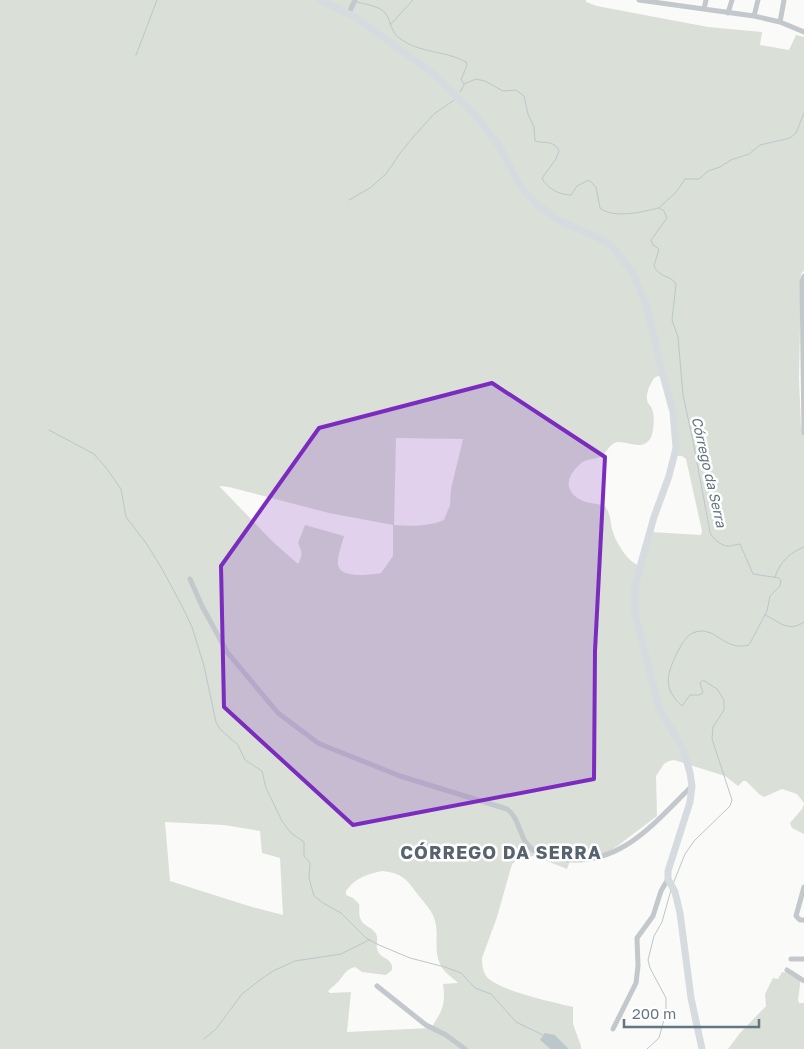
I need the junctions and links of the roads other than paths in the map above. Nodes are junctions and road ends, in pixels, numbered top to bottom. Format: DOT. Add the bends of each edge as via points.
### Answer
graph roads {
  1 [pos="320,0"];
  2 [pos="639,0"];
  3 [pos="706,0"];
  4 [pos="732,0"];
  5 [pos="758,0"];
  6 [pos="784,0"];
  7 [pos="651,1"];
  8 [pos="354,2"];
  9 [pos="704,9"];
  10 [pos="349,13"];
  11 [pos="728,13"];
  12 [pos="754,16"];
  13 [pos="780,22"];
  14 [pos="804,31"];
  15 [pos="804,276"];
  16 [pos="804,356"];
  17 [pos="804,431"];
  18 [pos="190,580"];
  19 [pos="692,786"];
  20 [pos="669,882"];
  21 [pos="804,887"];
  22 [pos="802,920"];
  23 [pos="791,959"];
  24 [pos="804,960"];
  25 [pos="787,970"];
  26 [pos="804,981"];
  27 [pos="377,986"];
  28 [pos="613,1029"];
  29 [pos="465,1049"];
  30 [pos="702,1049"];
  1 -- 10 [label="street"];
  2 -- 7 [label="street"];
  3 -- 9 [label="street"];
  4 -- 11 [label="street"];
  5 -- 12 [label="street"];
  6 -- 13 [label="street"];
  7 -- 9 [label="street"];
  8 -- 10 [label="street"];
  9 -- 11 [label="street"];
  10 -- 19 [label="street" via="435,75 478,118 499,146 521,187 538,205 556,219 604,240 621,256 636,282 650,316 668,392 676,448 638,574 635,614 659,708 683,749"];
  11 -- 12 [label="street"];
  12 -- 13 [label="street"];
  13 -- 14 [label="street"];
  15 -- 16 [label="street"];
  16 -- 17 [label="street"];
  18 -- 19 [label="street" via="227,652 278,713 325,746 400,776 507,809 514,816 528,846 539,854 573,861 612,854 638,837"];
  19 -- 20 [label="street" via="690,802 669,863"];
  20 -- 28 [label="street" via="661,891 653,916 637,938 636,983"];
  20 -- 30 [label="street" via="675,892 682,924 690,998"];
  21 -- 22 [label="street" via="796,916"];
  23 -- 24 [label="street"];
  25 -- 26 [label="street"];
  27 -- 29 [label="street" via="426,1025"];
}
